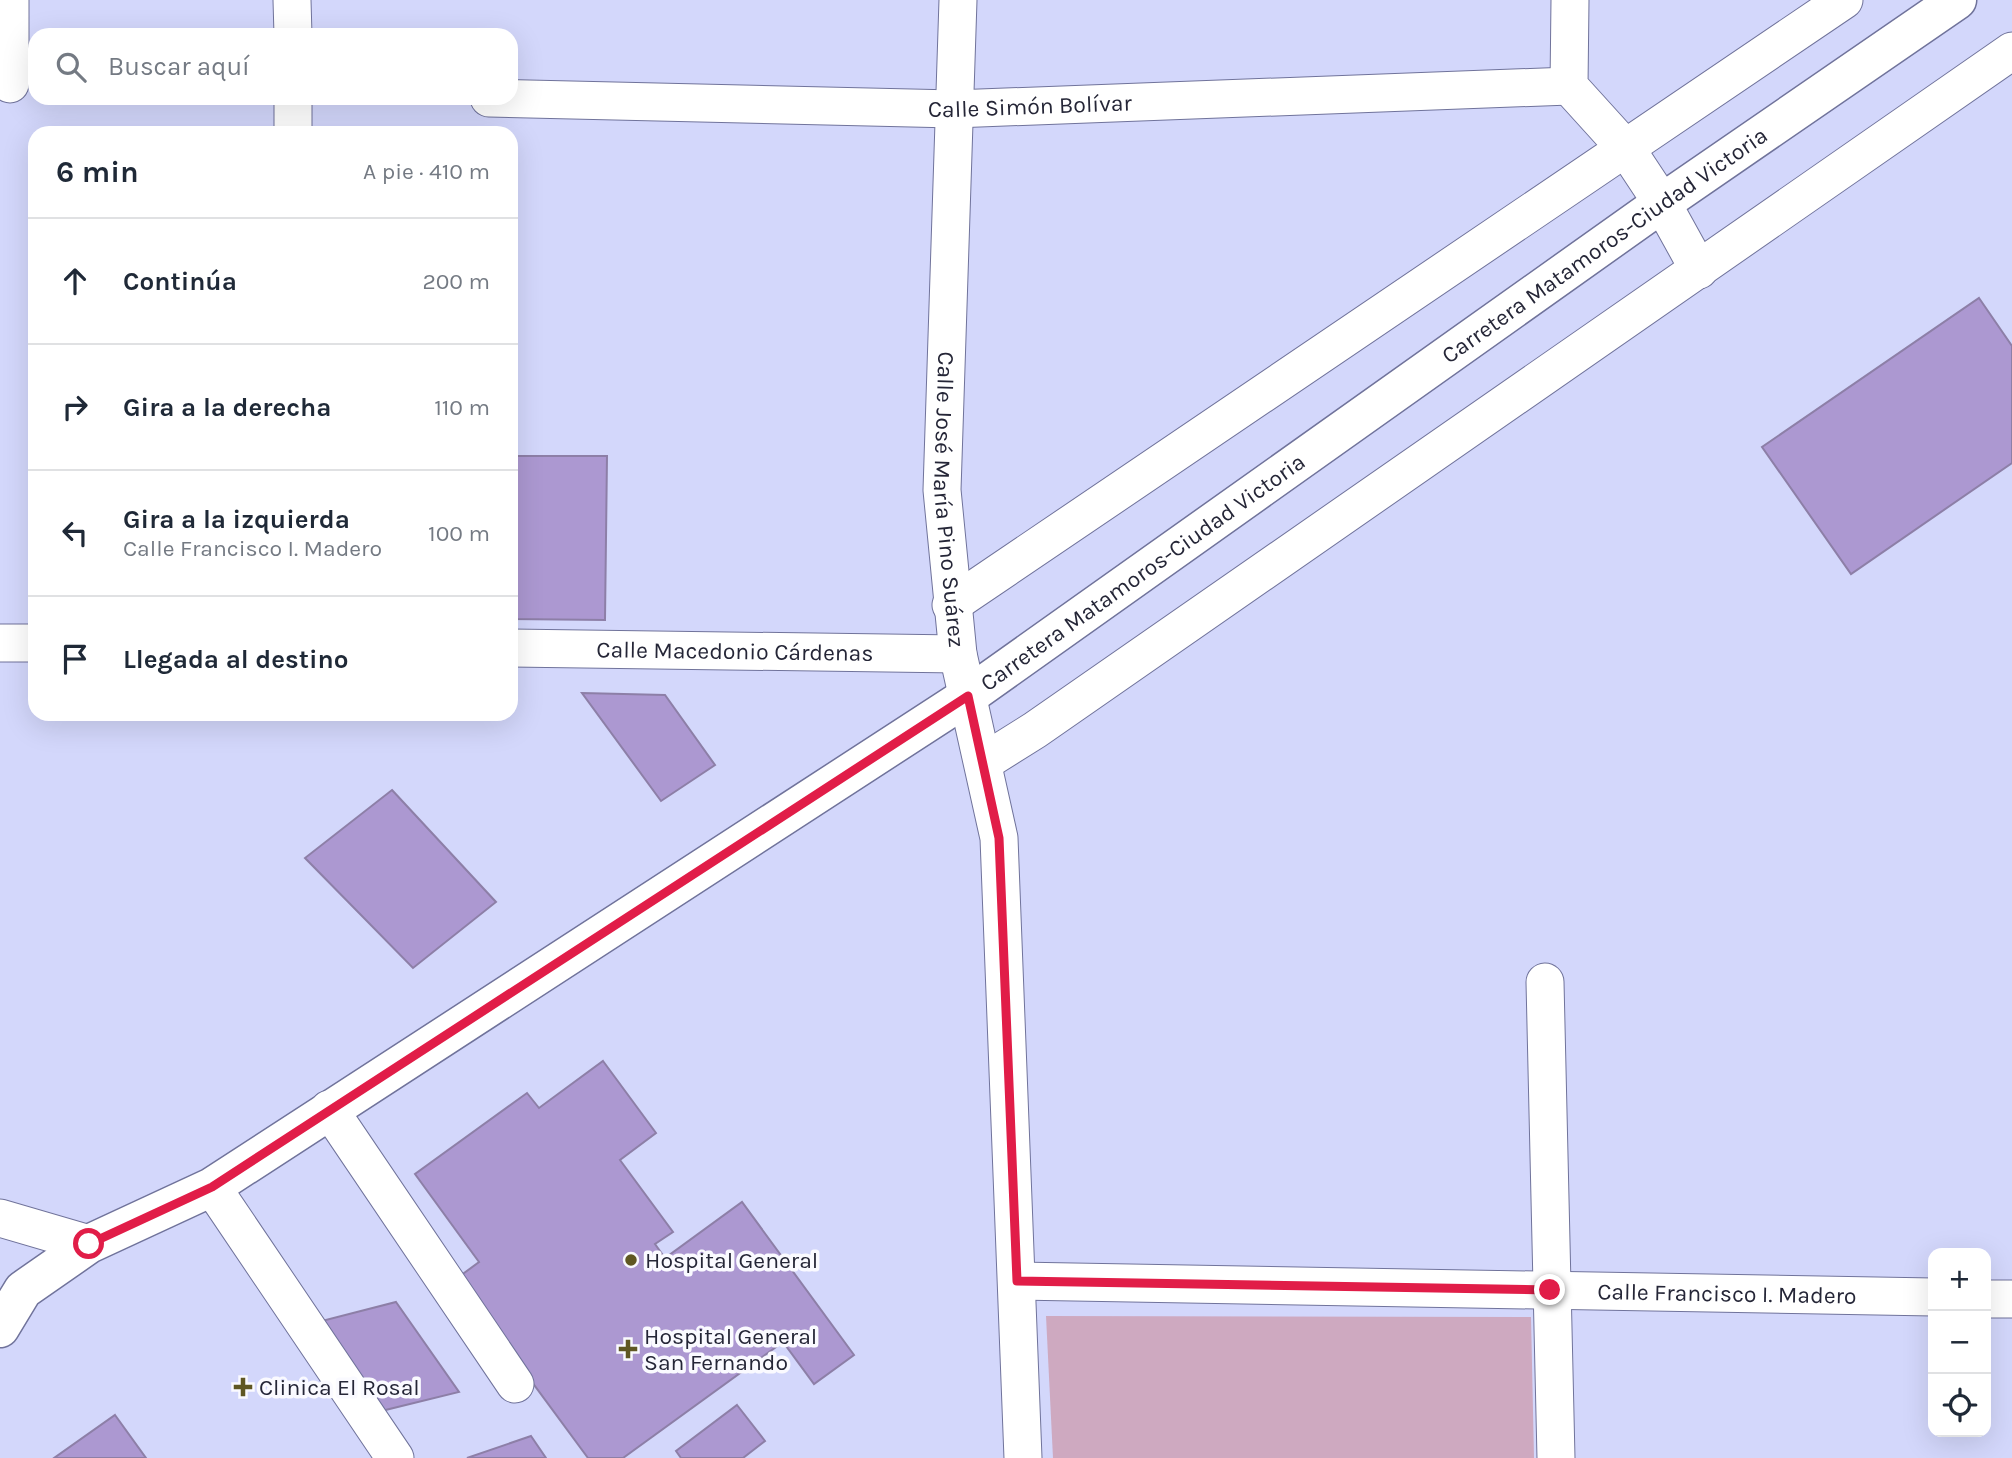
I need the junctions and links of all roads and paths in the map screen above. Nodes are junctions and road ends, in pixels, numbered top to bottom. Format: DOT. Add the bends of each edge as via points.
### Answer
graph roads {
  1 [pos="10,0"];
  2 [pos="292,0"];
  3 [pos="958,0"];
  4 [pos="1570,0"];
  5 [pos="1844,0"];
  6 [pos="1957,0"];
  7 [pos="293,28"];
  8 [pos="2012,51"];
  9 [pos="15,84"];
  10 [pos="1569,86"];
  11 [pos="518,99"];
  12 [pos="293,105"];
  13 [pos="954,109"];
  14 [pos="293,126"];
  15 [pos="1627,150"];
  16 [pos="1662,204"];
  17 [pos="1699,270"];
  18 [pos="951,605"];
  19 [pos="0,643"];
  20 [pos="28,643"];
  21 [pos="518,648"];
  22 [pos="958,654"];
  23 [pos="968,696"];
  24 [pos="984,762"];
  25 [pos="1545,982"];
  26 [pos="329,1109"];
  27 [pos="212,1187"];
  28 [pos="0,1218"];
  29 [pos="89,1244"];
  30 [pos="1017,1281"];
  31 [pos="1550,1290"];
  32 [pos="1928,1297"];
  33 [pos="1991,1298"];
  34 [pos="2012,1299"];
  35 [pos="12,1300"];
  36 [pos="0,1328"];
  37 [pos="515,1384"];
  38 [pos="395,1458"];
  39 [pos="1023,1458"];
  40 [pos="1556,1458"];
  1 -- 9 [label="street"];
  2 -- 7 [label="street"];
  3 -- 13 [label="street, Calle José María Pino Suárez"];
  4 -- 10 [label="street"];
  5 -- 15 [label="street"];
  6 -- 16 [label="main road, Carretera Matamoros-Ciudad Victoria"];
  8 -- 17 [label="street"];
  10 -- 13 [label="street, Calle Simón Bolívar"];
  10 -- 15 [label="street"];
  11 -- 13 [label="street, Calle Simón Bolívar"];
  12 -- 14 [label="street"];
  13 -- 18 [label="street, Calle José María Pino Suárez" via="942,490"];
  15 -- 16 [label="street"];
  15 -- 18 [label="street"];
  16 -- 17 [label="street"];
  16 -- 23 [label="main road, Carretera Matamoros-Ciudad Victoria"];
  17 -- 24 [label="street"];
  18 -- 22 [label="street, Calle José María Pino Suárez"];
  19 -- 20 [label="street"];
  21 -- 22 [label="street, Calle Macedonio Cárdenas"];
  22 -- 23 [label="street, Calle José María Pino Suárez"];
  23 -- 24 [label="street, Calle José María Pino Suárez"];
  23 -- 26 [label="main road, Carretera Matamoros-Ciudad Victoria"];
  24 -- 30 [label="street, Calle José María Pino Suárez" via="999,838"];
  25 -- 31 [label="street"];
  26 -- 27 [label="main road, Carretera Matamoros-Ciudad Victoria"];
  26 -- 37 [label="street"];
  27 -- 29 [label="main road, Carretera Matamoros-Ciudad Victoria"];
  27 -- 38 [label="street"];
  28 -- 29 [label="street"];
  29 -- 35 [label="main road, Carretera Matamoros-Ciudad Victoria"];
  30 -- 31 [label="street, Calle Francisco I. Madero"];
  30 -- 39 [label="street, Calle José María Pino Suárez"];
  31 -- 32 [label="street, Calle Francisco I. Madero"];
  31 -- 40 [label="street"];
  33 -- 34 [label="street"];
  35 -- 36 [label="main road"];
}
